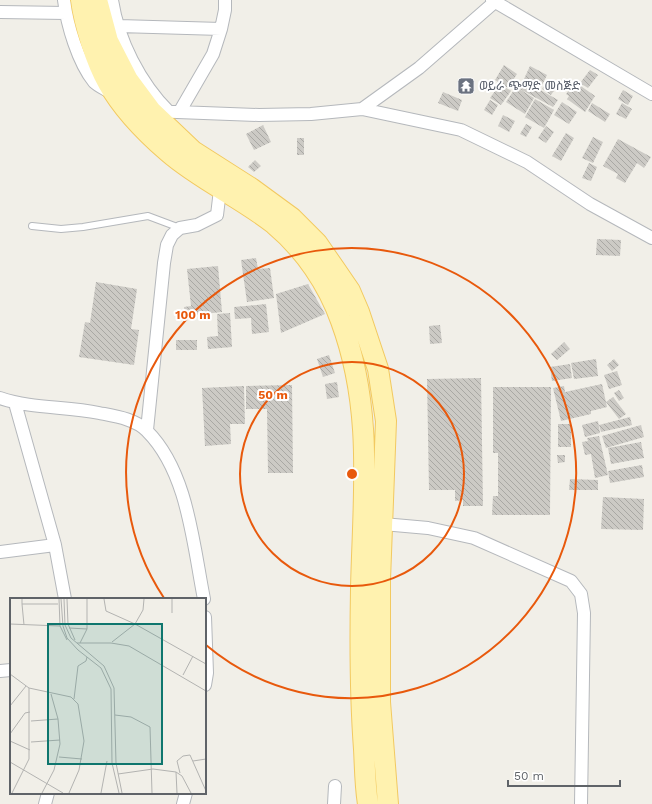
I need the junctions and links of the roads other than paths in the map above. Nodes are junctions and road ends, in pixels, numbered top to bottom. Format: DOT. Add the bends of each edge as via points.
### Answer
graph roads {
  1 [pos="64,0"];
  2 [pos="81,0"];
  3 [pos="97,0"];
  4 [pos="112,0"];
  5 [pos="225,0"];
  6 [pos="495,0"];
  7 [pos="0,12"];
  8 [pos="66,13"];
  9 [pos="119,26"];
  10 [pos="221,29"];
  11 [pos="652,94"];
  12 [pos="117,95"];
  13 [pos="362,109"];
  14 [pos="167,111"];
  15 [pos="220,190"];
  16 [pos="32,226"];
  17 [pos="180,228"];
  18 [pos="652,238"];
  19 [pos="0,398"];
  20 [pos="15,403"];
  21 [pos="147,430"];
  22 [pos="383,524"];
  23 [pos="55,545"];
  24 [pos="0,552"];
  25 [pos="65,598"];
  26 [pos="204,598"];
  27 [pos="206,645"];
  28 [pos="10,670"];
  29 [pos="0,671"];
  30 [pos="206,679"];
  31 [pos="336,786"];
  32 [pos="48,794"];
  33 [pos="186,794"];
  34 [pos="45,804"];
  35 [pos="183,804"];
  36 [pos="334,804"];
  37 [pos="368,804"];
  38 [pos="388,804"];
  39 [pos="581,804"];
  1 -- 8 [label="street"];
  2 -- 12 [label="main road" via="82,14 94,49 107,82"];
  3 -- 14 [label="main road" via="108,41 128,80"];
  4 -- 9 [label="street"];
  5 -- 10 [label="street"];
  6 -- 11 [label="street"];
  6 -- 13 [label="street" via="419,68"];
  7 -- 8 [label="street"];
  8 -- 12 [label="street" via="72,35 95,83"];
  9 -- 10 [label="street"];
  9 -- 14 [label="street" via="142,78"];
  10 -- 14 [label="street" via="213,54"];
  12 -- 15 [label="main road" via="168,152"];
  13 -- 14 [label="street" via="274,115"];
  13 -- 18 [label="street" via="462,130 527,162 590,204"];
  14 -- 22 [label="main road" via="193,151 292,218 317,243 350,291 378,369 386,421"];
  15 -- 17 [label="street" via="217,215 197,225"];
  15 -- 37 [label="main road" via="274,225 302,252 321,276 341,320 357,374 364,423 361,710"];
  16 -- 17 [label="lane" via="61,229 148,216"];
  17 -- 21 [label="street" via="172,235 167,245 164,263"];
  19 -- 20 [label="street"];
  20 -- 21 [label="street" via="98,413 132,422"];
  20 -- 23 [label="street"];
  21 -- 26 [label="street" via="172,464 188,514"];
  22 -- 38 [label="main road" via="380,580 380,702"];
  22 -- 39 [label="street" via="428,528 474,538 571,581 581,594 584,613"];
  23 -- 24 [label="street"];
  23 -- 25 [label="street"];
  27 -- 30 [label="street"];
  28 -- 29 [label="street"];
  31 -- 36 [label="street"];
  32 -- 34 [label="street"];
  33 -- 35 [label="street"];
}
